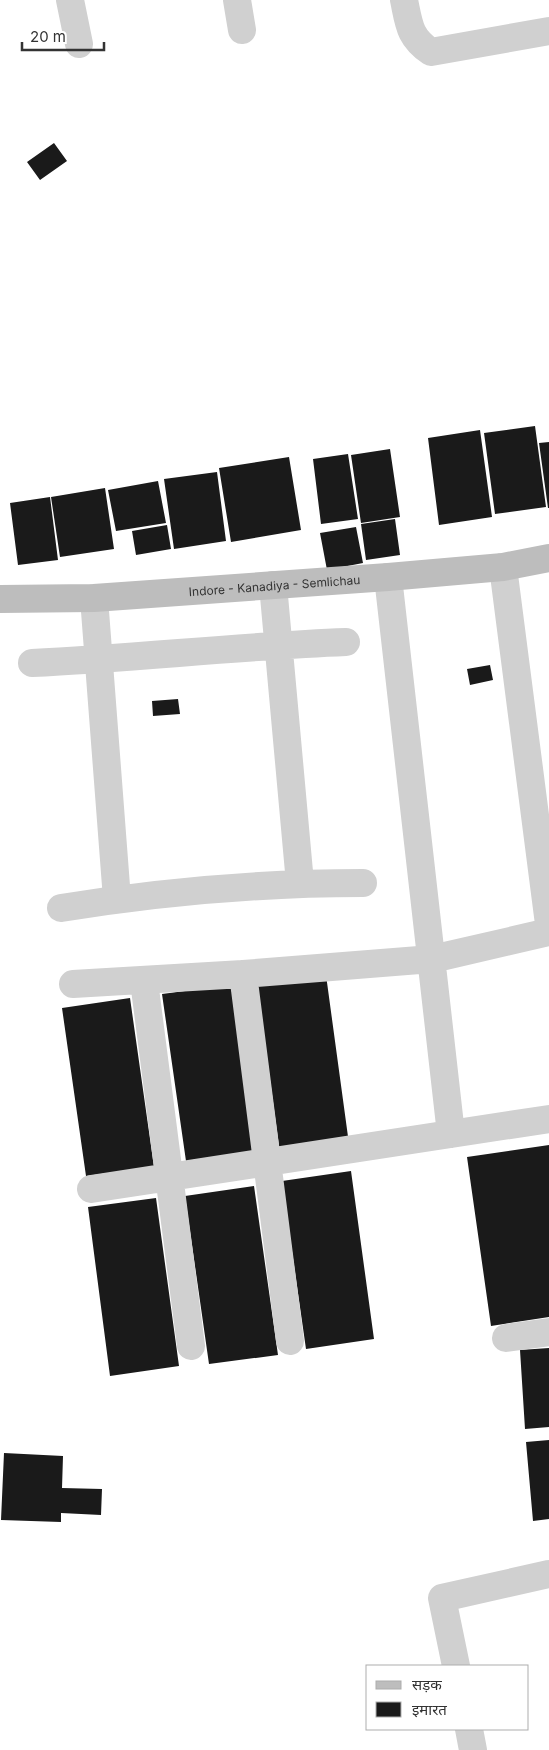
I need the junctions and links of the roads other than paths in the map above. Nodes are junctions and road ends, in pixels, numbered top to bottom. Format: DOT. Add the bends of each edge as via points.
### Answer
graph roads {
  1 [pos="70,0"];
  2 [pos="237,0"];
  3 [pos="404,0"];
  4 [pos="242,30"];
  5 [pos="549,31"];
  6 [pos="78,44"];
  7 [pos="549,558"];
  8 [pos="503,567"];
  9 [pos="388,577"];
  10 [pos="272,585"];
  11 [pos="94,598"];
  12 [pos="0,599"];
  13 [pos="346,642"];
  14 [pos="278,644"];
  15 [pos="98,660"];
  16 [pos="32,663"];
  17 [pos="300,883"];
  18 [pos="363,883"];
  19 [pos="117,899"];
  20 [pos="61,908"];
  21 [pos="549,924"];
  22 [pos="549,932"];
  23 [pos="432,958"];
  24 [pos="244,974"];
  25 [pos="144,981"];
  26 [pos="73,984"];
  27 [pos="549,1119"];
  28 [pos="451,1134"];
  29 [pos="266,1162"];
  30 [pos="169,1177"];
  31 [pos="91,1188"];
  32 [pos="549,1332"];
  33 [pos="506,1338"];
  34 [pos="290,1341"];
  35 [pos="191,1346"];
  36 [pos="549,1574"];
  37 [pos="456,1665"];
  38 [pos="469,1730"];
  39 [pos="473,1750"];
  1 -- 6 [label="street"];
  2 -- 4 [label="street"];
  3 -- 5 [label="street" via="410,30 419,44 431,52"];
  7 -- 8 [label="main road, Indore - Kanadiya - Semlichau"];
  8 -- 9 [label="main road, Indore - Kanadiya - Semlichau"];
  8 -- 21 [label="street"];
  9 -- 10 [label="main road, Indore - Kanadiya - Semlichau"];
  9 -- 23 [label="street"];
  10 -- 11 [label="main road, Indore - Kanadiya - Semlichau"];
  10 -- 14 [label="street"];
  11 -- 12 [label="main road, Indore - Kanadiya - Semlichau"];
  11 -- 15 [label="street"];
  13 -- 14 [label="street"];
  14 -- 15 [label="street"];
  14 -- 17 [label="street"];
  15 -- 16 [label="street"];
  15 -- 19 [label="street"];
  17 -- 18 [label="street"];
  17 -- 19 [label="street"];
  19 -- 20 [label="street"];
  22 -- 23 [label="street"];
  23 -- 24 [label="street"];
  23 -- 28 [label="street"];
  24 -- 25 [label="street"];
  24 -- 29 [label="street"];
  25 -- 26 [label="street"];
  25 -- 30 [label="street"];
  27 -- 28 [label="street"];
  28 -- 29 [label="street"];
  29 -- 30 [label="street"];
  29 -- 34 [label="street"];
  30 -- 31 [label="street"];
  30 -- 35 [label="street"];
  32 -- 33 [label="street"];
  36 -- 37 [label="street" via="442,1598"];
  38 -- 39 [label="street"];
}
